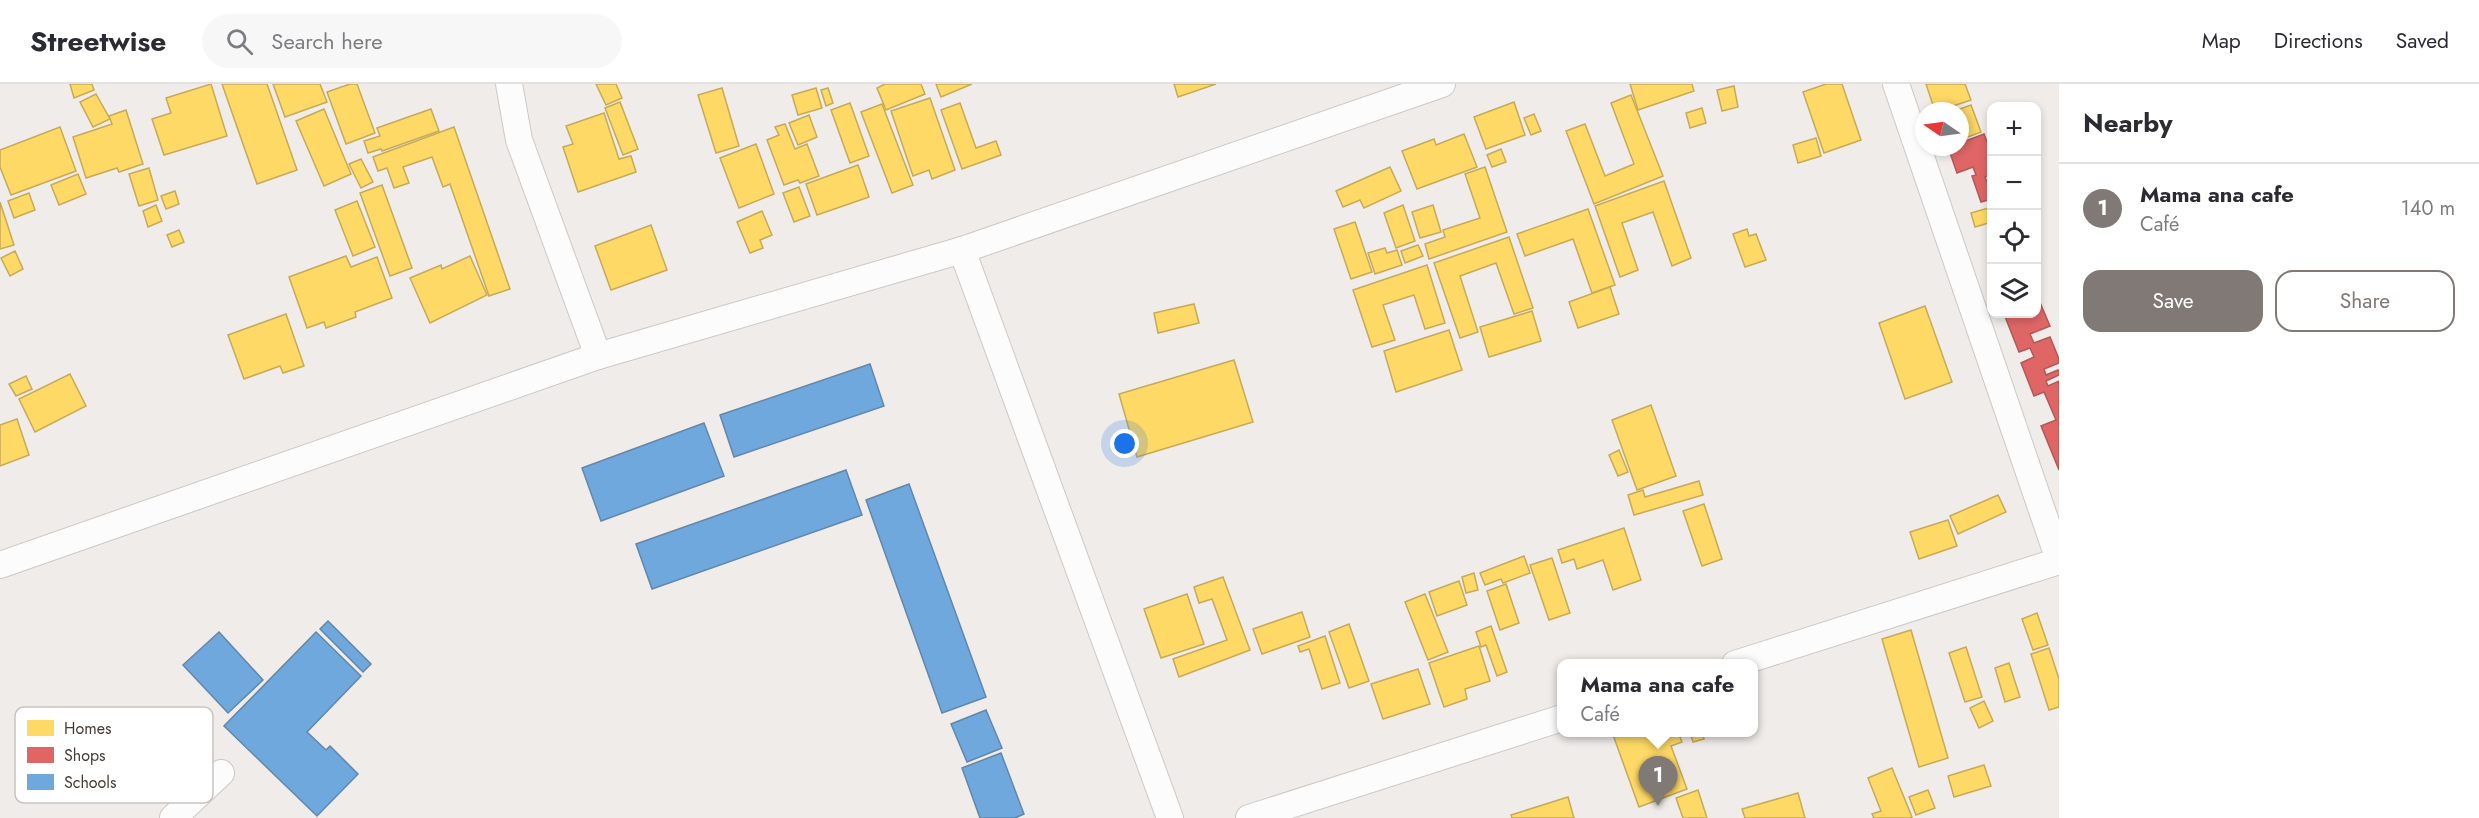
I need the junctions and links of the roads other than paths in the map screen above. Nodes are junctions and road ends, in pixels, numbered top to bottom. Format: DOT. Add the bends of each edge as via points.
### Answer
graph roads {
  1 [pos="509,84"];
  2 [pos="1442,84"];
  3 [pos="1896,84"];
  4 [pos="962,250"];
  5 [pos="598,356"];
  6 [pos="2059,561"];
  7 [pos="0,565"];
  8 [pos="1748,659"];
  9 [pos="1557,720"];
  10 [pos="220,773"];
  11 [pos="213,780"];
  12 [pos="189,803"];
  13 [pos="173,818"];
  14 [pos="1170,818"];
  15 [pos="1249,818"];
  1 -- 5 [label="street" via="519,140"];
  2 -- 4 [label="street"];
  3 -- 6 [label="street"];
  4 -- 5 [label="street"];
  4 -- 14 [label="street"];
  5 -- 7 [label="street"];
  6 -- 8 [label="street"];
  9 -- 15 [label="street"];
  10 -- 11 [label="street"];
  12 -- 13 [label="street"];
}
